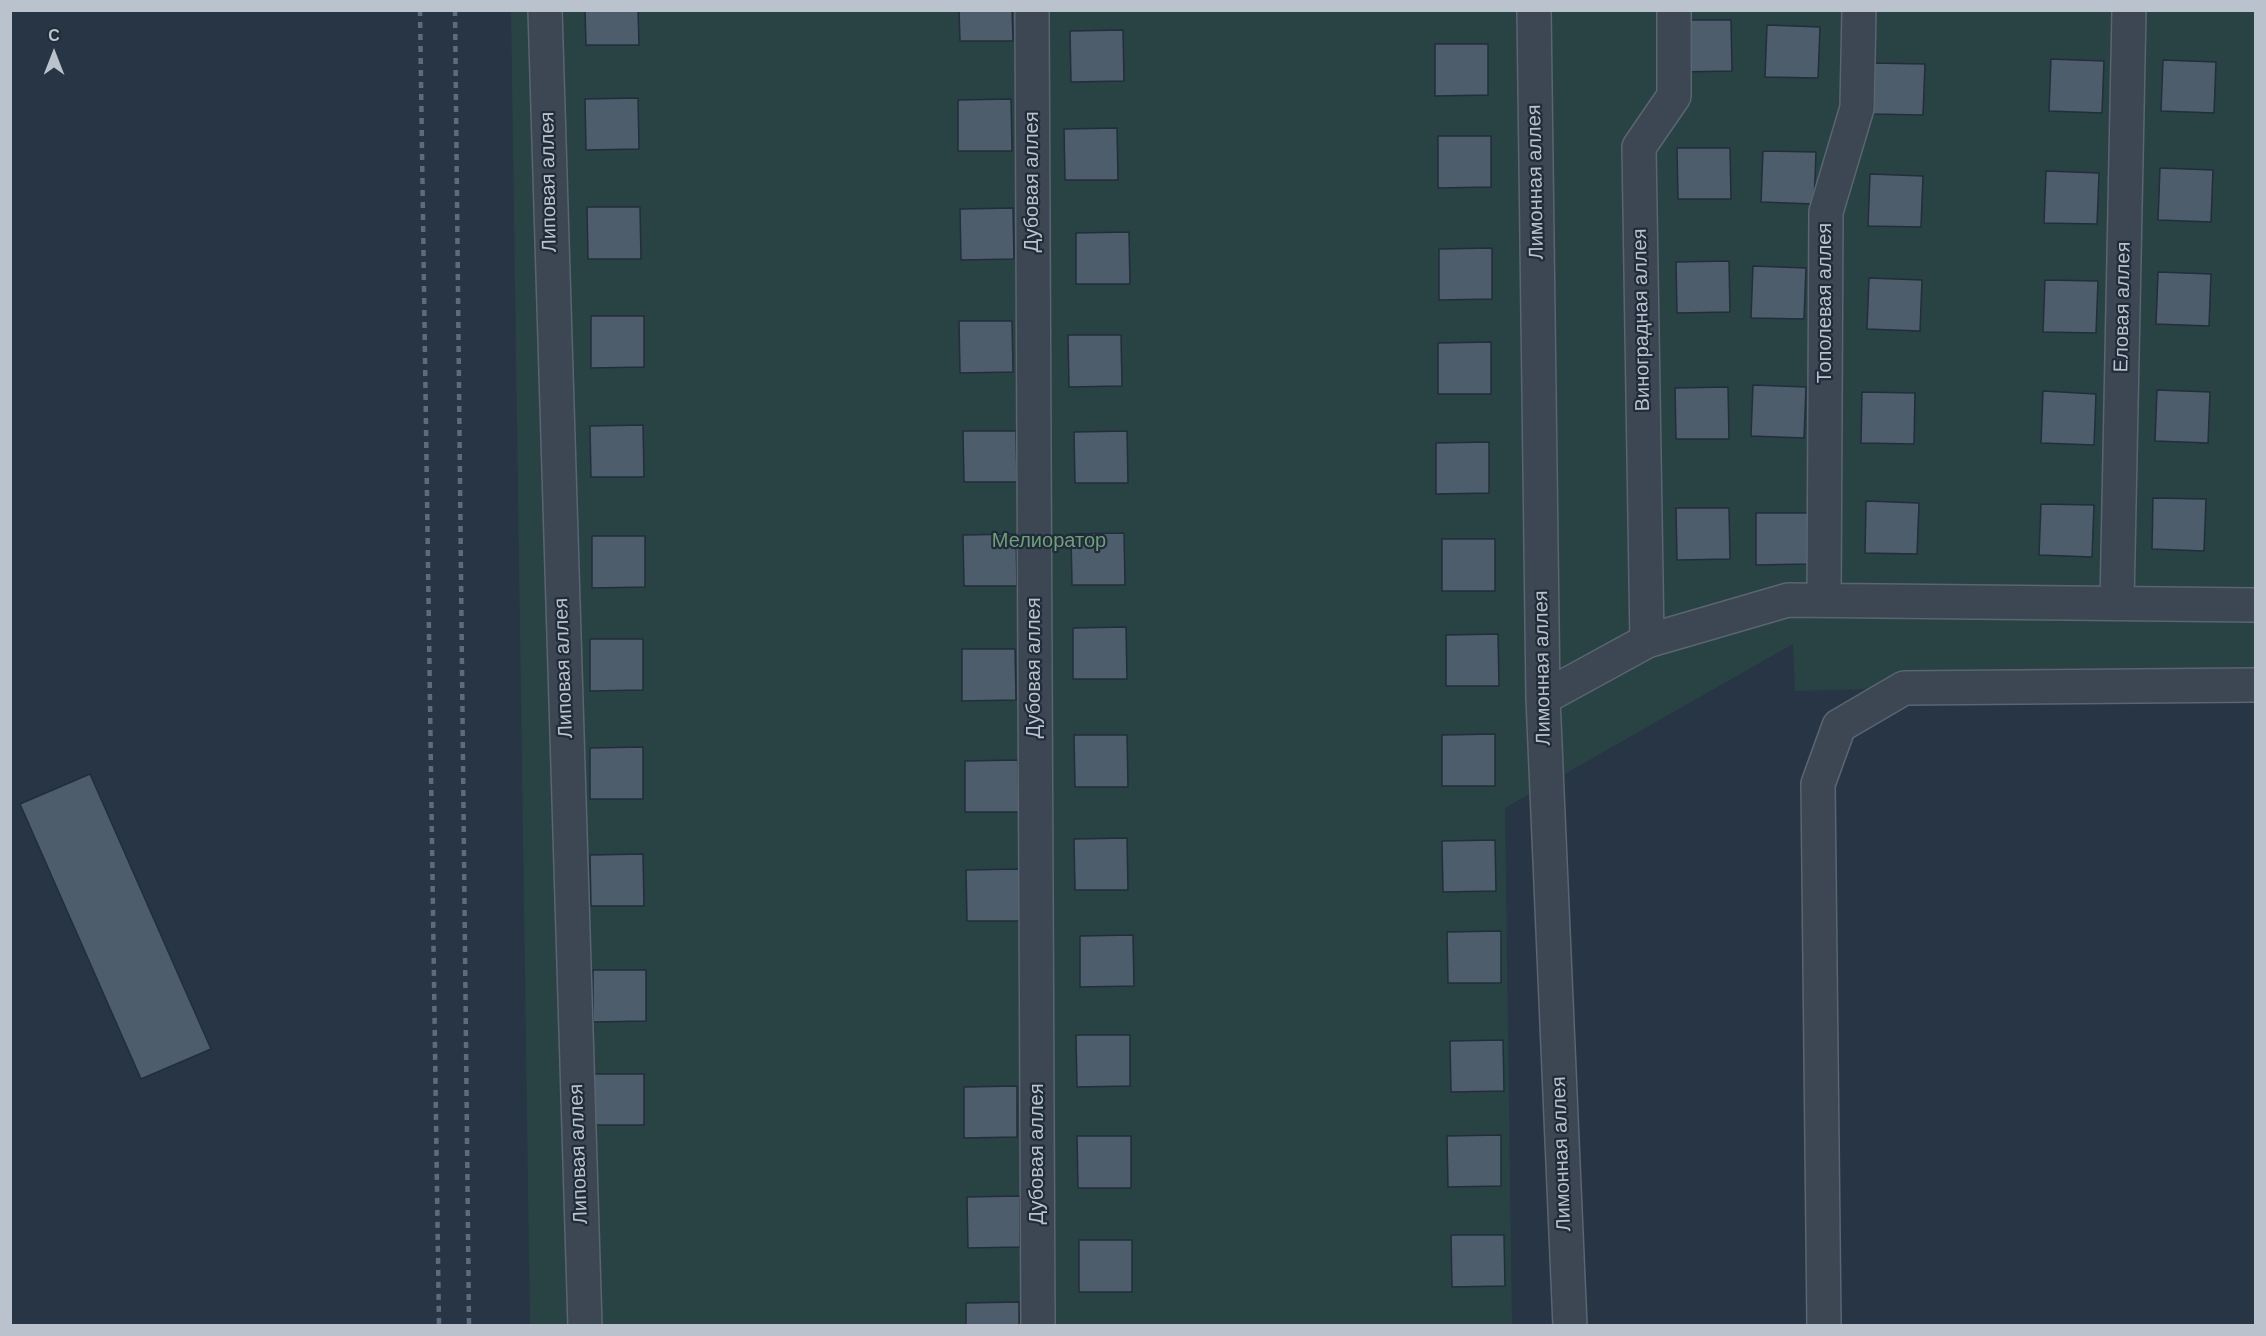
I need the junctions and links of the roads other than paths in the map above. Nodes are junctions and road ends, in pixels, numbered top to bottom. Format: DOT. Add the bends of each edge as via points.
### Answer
graph roads {
  1 [pos="544,10"];
  2 [pos="1032,10"];
  3 [pos="1534,10"];
  4 [pos="1674,10"];
  5 [pos="1859,10"];
  6 [pos="2129,10"];
  7 [pos="1824,600"];
  8 [pos="2116,603"];
  9 [pos="2256,605"];
  10 [pos="1647,641"];
  11 [pos="2256,686"];
  12 [pos="1543,698"];
  13 [pos="585,1326"];
  14 [pos="1038,1326"];
  15 [pos="1570,1326"];
  16 [pos="1824,1326"];
  1 -- 13 [label="street, Липовая аллея"];
  2 -- 14 [label="street, Дубовая аллея"];
  3 -- 12 [label="street, Лимонная аллея"];
  4 -- 10 [label="street, Виноградная аллея" via="1674,96 1639,147"];
  5 -- 7 [label="street, Тополевая аллея" via="1857,108 1826,212"];
  6 -- 8 [label="street, Еловая аллея"];
  7 -- 8 [label="street"];
  7 -- 10 [label="street" via="1788,600"];
  8 -- 9 [label="street"];
  10 -- 12 [label="street"];
  11 -- 16 [label="street" via="1904,688 1839,726 1818,784"];
  12 -- 15 [label="street, Лимонная аллея"];
}
